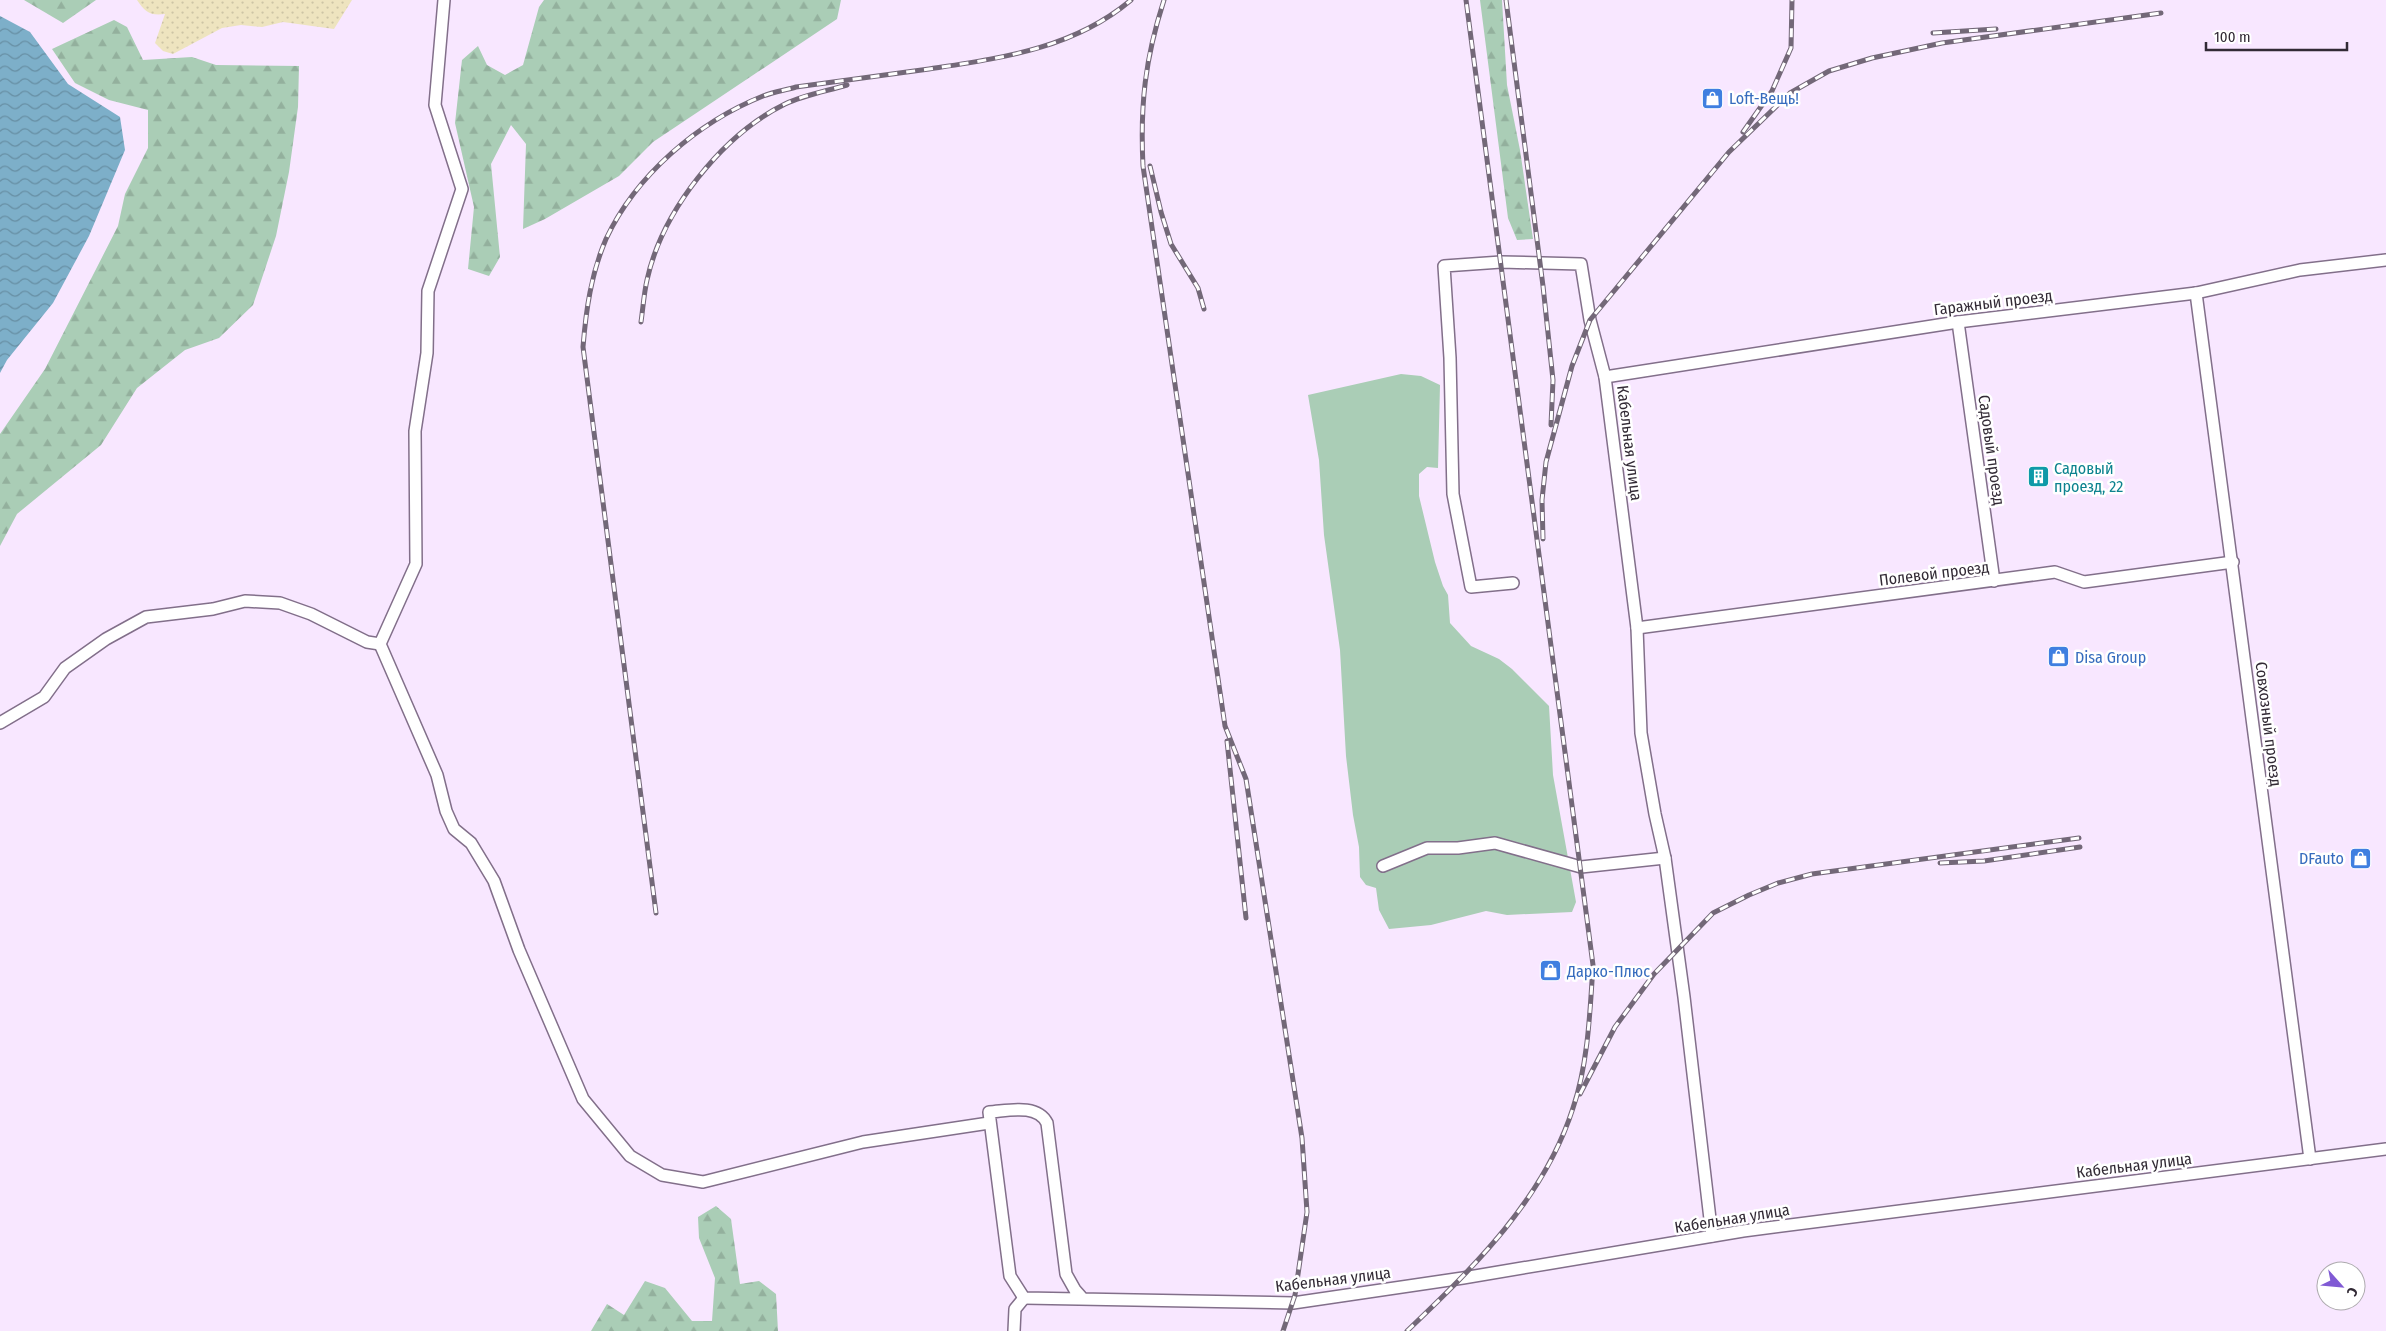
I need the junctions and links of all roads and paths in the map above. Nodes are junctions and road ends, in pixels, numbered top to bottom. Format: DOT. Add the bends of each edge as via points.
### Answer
graph roads {
  1 [pos="444,0"];
  2 [pos="2386,260"];
  3 [pos="2196,293"];
  4 [pos="1958,322"];
  5 [pos="1604,378"];
  6 [pos="2233,562"];
  7 [pos="1994,581"];
  8 [pos="1513,583"];
  9 [pos="1637,628"];
  10 [pos="380,644"];
  11 [pos="0,723"];
  12 [pos="1665,858"];
  13 [pos="1383,866"];
  14 [pos="990,1123"];
  15 [pos="2386,1149"];
  16 [pos="2310,1159"];
  17 [pos="1712,1236"];
  18 [pos="1024,1298"];
  19 [pos="1083,1299"];
  20 [pos="1014,1331"];
  1 -- 10 [label="street" via="435,105 462,189 428,291 427,353 415,431 416,564"];
  2 -- 3 [label="street, Гаражный проезд" via="2300,270"];
  3 -- 4 [label="street, Гаражный проезд"];
  3 -- 6 [label="street, Совхозный проезд"];
  4 -- 5 [label="street, Гаражный проезд"];
  4 -- 7 [label="street, Садовый проезд"];
  5 -- 8 [label="street, Кабельная улица" via="1581,264 1501,262 1444,266 1453,494 1471,587"];
  5 -- 9 [label="street, Кабельная улица"];
  6 -- 7 [label="street, Полевой проезд" via="2084,582 2055,572"];
  6 -- 16 [label="street, Совхозный проезд"];
  7 -- 9 [label="street, Полевой проезд"];
  9 -- 12 [label="street, Кабельная улица" via="1640,733"];
  10 -- 11 [label="street" via="367,642 311,614 280,603 245,601 213,609 146,617 106,639 65,668 44,697"];
  10 -- 14 [label="street" via="437,775 454,829 471,843 494,881 519,950 583,1099 630,1156 662,1175 703,1182 863,1142"];
  12 -- 13 [label="street" via="1581,867 1495,843 1427,848"];
  12 -- 17 [label="street, Кабельная улица"];
  14 -- 18 [label="street" via="1010,1276"];
  14 -- 19 [label="street" via="989,1112 1028,1109 1046,1119 1066,1274"];
  15 -- 16 [label="street, Кабельная улица"];
  16 -- 17 [label="street, Кабельная улица"];
  17 -- 19 [label="street, Кабельная улица" via="1463,1278 1293,1302"];
  18 -- 19 [label="street, Кабельная улица"];
  18 -- 20 [label="street" via="1015,1308"];
}
